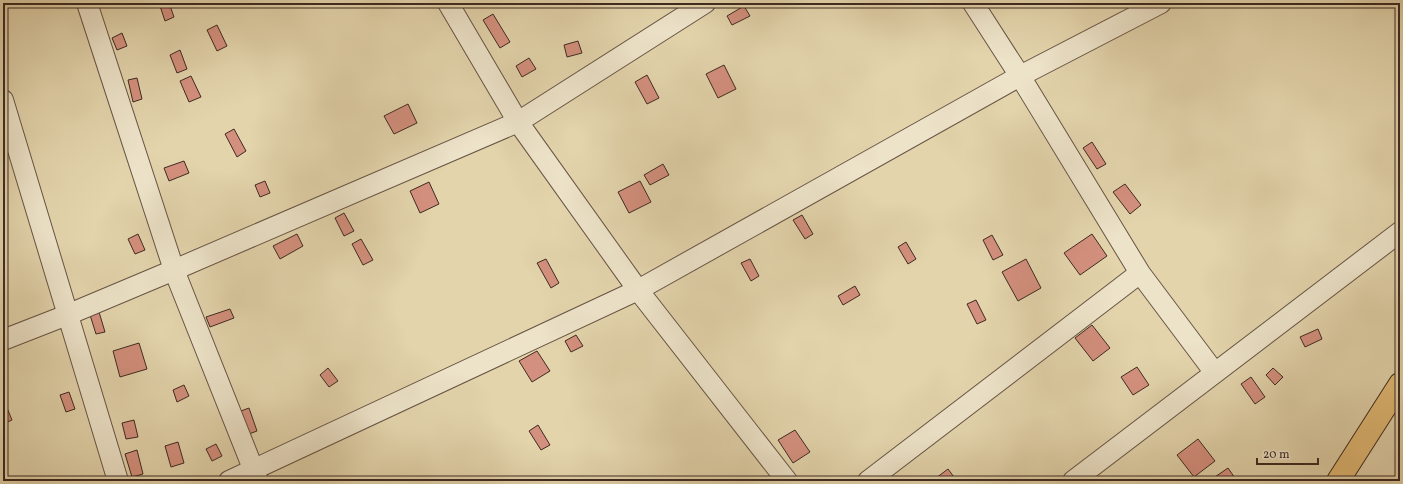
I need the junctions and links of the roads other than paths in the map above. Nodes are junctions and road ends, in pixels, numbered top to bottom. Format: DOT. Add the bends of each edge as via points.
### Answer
graph roads {
  1 [pos="87,3"];
  2 [pos="448,3"];
  3 [pos="705,3"];
  4 [pos="973,3"];
  5 [pos="1161,3"];
  6 [pos="1020,76"];
  7 [pos="3,100"];
  8 [pos="518,122"];
  9 [pos="1400,232"];
  10 [pos="174,270"];
  11 [pos="1140,273"];
  12 [pos="638,290"];
  13 [pos="67,315"];
  14 [pos="3,340"];
  15 [pos="1215,373"];
  16 [pos="1400,384"];
  17 [pos="255,475"];
  18 [pos="118,481"];
  19 [pos="230,481"];
  20 [pos="787,481"];
  21 [pos="868,481"];
  22 [pos="1073,481"];
  23 [pos="1338,481"];
  1 -- 10 [label="street"];
  2 -- 8 [label="street"];
  3 -- 8 [label="street"];
  4 -- 6 [label="street"];
  5 -- 6 [label="street"];
  6 -- 11 [label="street"];
  6 -- 12 [label="street"];
  7 -- 13 [label="street"];
  8 -- 10 [label="street"];
  8 -- 12 [label="street"];
  9 -- 15 [label="street"];
  10 -- 13 [label="street"];
  10 -- 17 [label="street"];
  11 -- 15 [label="street"];
  11 -- 21 [label="street"];
  12 -- 17 [label="street"];
  12 -- 20 [label="street"];
  13 -- 14 [label="street"];
  13 -- 18 [label="street"];
  15 -- 22 [label="street"];
  16 -- 23 [label="main road"];
  17 -- 19 [label="street"];
}
